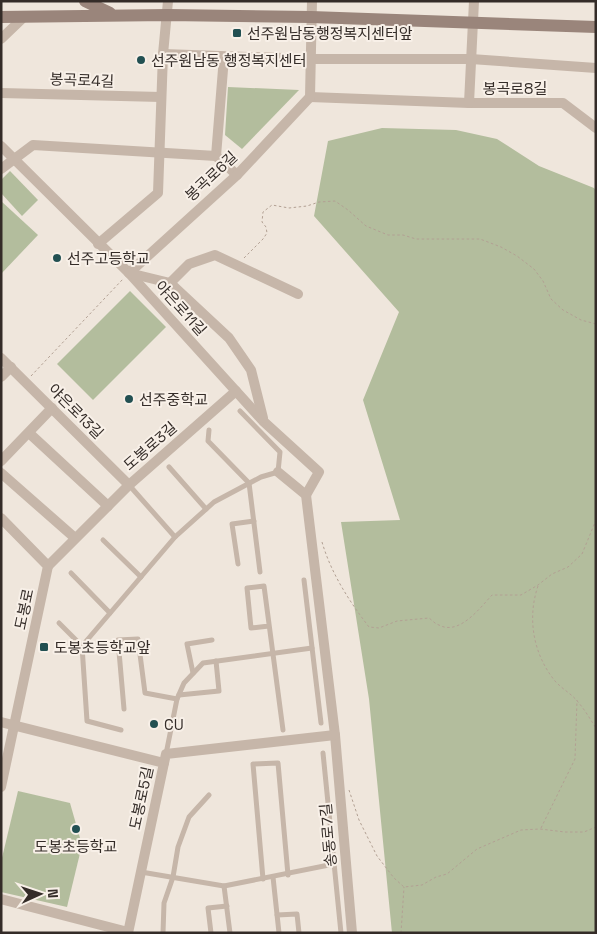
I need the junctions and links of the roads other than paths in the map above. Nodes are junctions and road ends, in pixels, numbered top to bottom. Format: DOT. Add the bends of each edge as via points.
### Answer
graph roads {
  1 [pos="85,1"];
  2 [pos="168,1"];
  3 [pos="312,1"];
  4 [pos="474,1"];
  5 [pos="115,15"];
  6 [pos="168,15"];
  7 [pos="1,17"];
  8 [pos="311,17"];
  9 [pos="24,18"];
  10 [pos="473,24"];
  11 [pos="596,27"];
  12 [pos="1,39"];
  13 [pos="163,54"];
  14 [pos="224,57"];
  15 [pos="311,59"];
  16 [pos="471,59"];
  17 [pos="596,68"];
  18 [pos="1,93"];
  19 [pos="161,97"];
  20 [pos="310,97"];
  21 [pos="470,103"];
  22 [pos="596,128"];
  23 [pos="1,146"];
  24 [pos="159,154"];
  25 [pos="216,156"];
  26 [pos="13,159"];
  27 [pos="1,170"];
  28 [pos="237,175"];
  29 [pos="98,244"];
  30 [pos="128,273"];
  31 [pos="170,283"];
  32 [pos="298,294"];
  33 [pos="1,358"];
  34 [pos="11,367"];
  35 [pos="1,377"];
  36 [pos="236,391"];
  37 [pos="52,408"];
  38 [pos="240,411"];
  39 [pos="263,421"];
  40 [pos="208,430"];
  41 [pos="29,433"];
  42 [pos="1,461"];
  43 [pos="169,467"];
  44 [pos="278,472"];
  45 [pos="1,473"];
  46 [pos="249,483"];
  47 [pos="129,486"];
  48 [pos="306,494"];
  49 [pos="108,506"];
  50 [pos="206,509"];
  51 [pos="1,518"];
  52 [pos="254,521"];
  53 [pos="175,537"];
  54 [pos="75,538"];
  55 [pos="103,540"];
  56 [pos="238,564"];
  57 [pos="48,566"];
  58 [pos="260,572"];
  59 [pos="71,573"];
  60 [pos="141,577"];
  61 [pos="304,580"];
  62 [pos="110,613"];
  63 [pos="59,622"];
  64 [pos="269,626"];
  65 [pos="212,640"];
  66 [pos="82,646"];
  67 [pos="312,648"];
  68 [pos="273,653"];
  69 [pos="216,661"];
  70 [pos="193,673"];
  71 [pos="178,697"];
  72 [pos="124,709"];
  73 [pos="1,722"];
  74 [pos="321,723"];
  75 [pos="14,724"];
  76 [pos="121,730"];
  77 [pos="283,730"];
  78 [pos="335,735"];
  79 [pos="323,753"];
  80 [pos="165,758"];
  81 [pos="1,787"];
  82 [pos="210,795"];
  83 [pos="334,864"];
  84 [pos="141,872"];
  85 [pos="288,875"];
  86 [pos="173,877"];
  87 [pos="273,877"];
  88 [pos="263,878"];
  89 [pos="224,886"];
  90 [pos="1,899"];
  91 [pos="227,906"];
  92 [pos="277,916"];
  93 [pos="128,932"];
  94 [pos="163,933"];
  95 [pos="211,933"];
  96 [pos="230,933"];
  97 [pos="279,933"];
  98 [pos="299,933"];
  99 [pos="341,933"];
  100 [pos="352,933"];
  1 -- 5 [label="street"];
  2 -- 6 [label="street"];
  3 -- 8 [label="street"];
  4 -- 10 [label="street, 봉곡로8길"];
  5 -- 6 [label="street"];
  5 -- 9 [label="street"];
  6 -- 8 [label="street"];
  6 -- 13 [label="street"];
  7 -- 9 [label="street"];
  8 -- 10 [label="street"];
  8 -- 15 [label="street"];
  9 -- 12 [label="street"];
  10 -- 11 [label="street"];
  10 -- 16 [label="street, 봉곡로8길"];
  13 -- 14 [label="street"];
  13 -- 19 [label="street"];
  14 -- 15 [label="street"];
  14 -- 25 [label="street"];
  15 -- 16 [label="street"];
  15 -- 20 [label="street"];
  16 -- 17 [label="street, 봉곡로8길"];
  16 -- 21 [label="street, 봉곡로8길"];
  18 -- 19 [label="street, 봉곡로4길"];
  19 -- 24 [label="street"];
  20 -- 21 [label="street"];
  20 -- 28 [label="street, 봉곡로6길"];
  21 -- 22 [label="street, 봉곡로8길" via="563,103"];
  23 -- 26 [label="street, 야은로11길"];
  24 -- 25 [label="street"];
  24 -- 26 [label="street" via="33,145"];
  24 -- 29 [label="street" via="158,192"];
  25 -- 28 [label="street"];
  26 -- 27 [label="street"];
  26 -- 29 [label="street, 야은로11길"];
  28 -- 30 [label="street, 봉곡로6길"];
  29 -- 30 [label="street, 야은로11길"];
  30 -- 31 [label="street"];
  30 -- 36 [label="street, 야은로11길"];
  31 -- 32 [label="street" via="189,264 215,254"];
  31 -- 39 [label="street" via="229,338 251,370"];
  33 -- 34 [label="street, 야은로13길"];
  34 -- 35 [label="street"];
  34 -- 37 [label="street, 야은로13길"];
  36 -- 39 [label="street, 야은로11길"];
  36 -- 47 [label="street, 도봉로3길"];
  37 -- 41 [label="street"];
  37 -- 47 [label="street, 야은로13길"];
  38 -- 44 [label="lane" via="280,452"];
  39 -- 48 [label="street, 야은로11길" via="320,472"];
  40 -- 46 [label="lane" via="208,441"];
  41 -- 42 [label="street"];
  41 -- 49 [label="street"];
  43 -- 50 [label="lane"];
  44 -- 46 [label="lane"];
  44 -- 48 [label="street"];
  45 -- 54 [label="street"];
  46 -- 50 [label="lane"];
  46 -- 52 [label="lane"];
  47 -- 49 [label="street, 도봉로3길"];
  47 -- 53 [label="lane"];
  48 -- 78 [label="street, 송동로7길"];
  49 -- 54 [label="street, 도봉로3길"];
  50 -- 53 [label="lane"];
  51 -- 57 [label="street"];
  52 -- 56 [label="lane" via="232,524"];
  52 -- 58 [label="lane"];
  53 -- 60 [label="lane"];
  54 -- 57 [label="street, 도봉로3길"];
  55 -- 60 [label="lane"];
  57 -- 75 [label="street, 도봉로"];
  59 -- 62 [label="lane"];
  60 -- 62 [label="lane"];
  61 -- 67 [label="lane"];
  62 -- 66 [label="lane"];
  63 -- 66 [label="lane"];
  64 -- 64 [label="lane" via="264,586 247,588 251,628"];
  64 -- 68 [label="lane"];
  65 -- 70 [label="lane" via="187,644"];
  66 -- 76 [label="lane" via="87,721"];
  67 -- 68 [label="lane"];
  67 -- 74 [label="lane"];
  68 -- 69 [label="lane"];
  68 -- 77 [label="lane"];
  69 -- 70 [label="lane" via="203,663"];
  69 -- 71 [label="lane" via="219,690"];
  70 -- 71 [label="lane"];
  71 -- 72 [label="lane" via="145,693 138,639 118,640"];
  71 -- 80 [label="lane"];
  73 -- 75 [label="street"];
  75 -- 80 [label="street, 도봉로5길"];
  75 -- 81 [label="street, 도봉로"];
  78 -- 80 [label="street"];
  78 -- 100 [label="street, 송동로7길"];
  79 -- 83 [label="lane"];
  80 -- 84 [label="street, 도봉로5길"];
  82 -- 86 [label="lane" via="189,816 178,847"];
  83 -- 85 [label="lane"];
  83 -- 99 [label="lane"];
  84 -- 86 [label="lane"];
  84 -- 93 [label="street, 도봉로5길"];
  85 -- 87 [label="lane"];
  85 -- 88 [label="lane" via="278,763 252,764"];
  86 -- 89 [label="lane"];
  86 -- 94 [label="lane" via="164,903"];
  87 -- 88 [label="lane"];
  87 -- 92 [label="lane"];
  88 -- 89 [label="lane"];
  89 -- 91 [label="lane"];
  90 -- 93 [label="street"];
  91 -- 95 [label="lane" via="208,908"];
  91 -- 96 [label="lane"];
  92 -- 97 [label="lane"];
  92 -- 98 [label="lane" via="297,914"];
}
